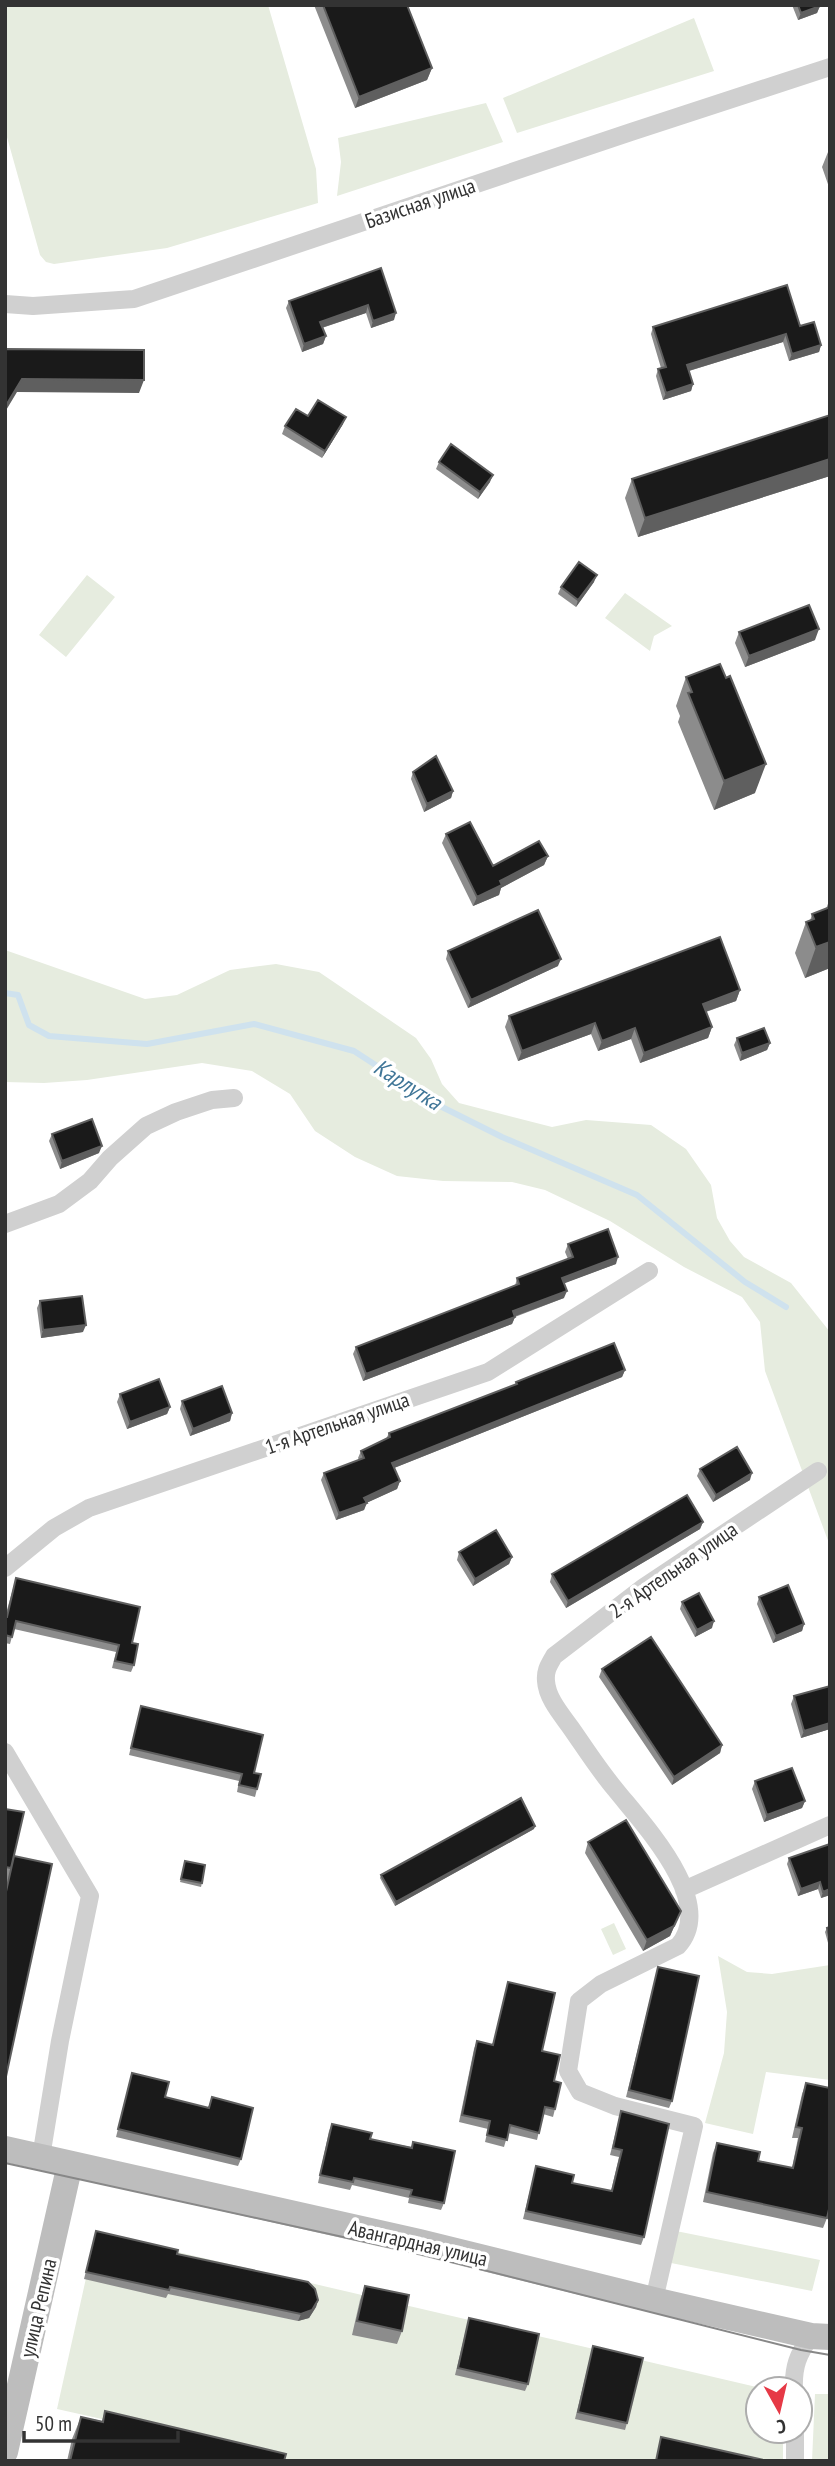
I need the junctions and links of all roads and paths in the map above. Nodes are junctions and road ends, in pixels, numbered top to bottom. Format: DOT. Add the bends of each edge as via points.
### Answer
graph roads {
  1 [pos="830,68"];
  2 [pos="5,304"];
  3 [pos="234,1098"];
  4 [pos="5,1224"];
  5 [pos="649,1270"];
  6 [pos="818,1471"];
  7 [pos="11,1563"];
  8 [pos="5,1752"];
  9 [pos="830,1825"];
  10 [pos="684,1891"];
  11 [pos="5,2149"];
  12 [pos="41,2157"];
  13 [pos="71,2164"];
  14 [pos="654,2300"];
  15 [pos="820,2336"];
  16 [pos="793,2375"];
  17 [pos="5,2452"];
  1 -- 2 [label="street, Базисная улица" via="134,299"];
  3 -- 4 [label="street" via="212,1100 146,1126 90,1181 59,1204"];
  5 -- 7 [label="street, 1-я Артельная улица" via="488,1371 89,1508 54,1528"];
  6 -- 10 [label="street, 2-я Артельная улица" via="644,1587 554,1656 546,1669 546,1684 555,1704 664,1849"];
  8 -- 12 [label="street" via="90,1896"];
  9 -- 10 [label="street"];
  10 -- 14 [label="street" via="691,1923 678,1946 600,1984 579,2001 568,2071 580,2092 694,2126"];
  11 -- 12 [label="street, Авангардная улица"];
  12 -- 13 [label="street, Авангардная улица"];
  13 -- 14 [label="street, Авангардная улица"];
  13 -- 17 [label="street, улица Репина"];
  14 -- 15 [label="street, Авангардная улица"];
  15 -- 16 [label="street" via="798,2357"];
}
